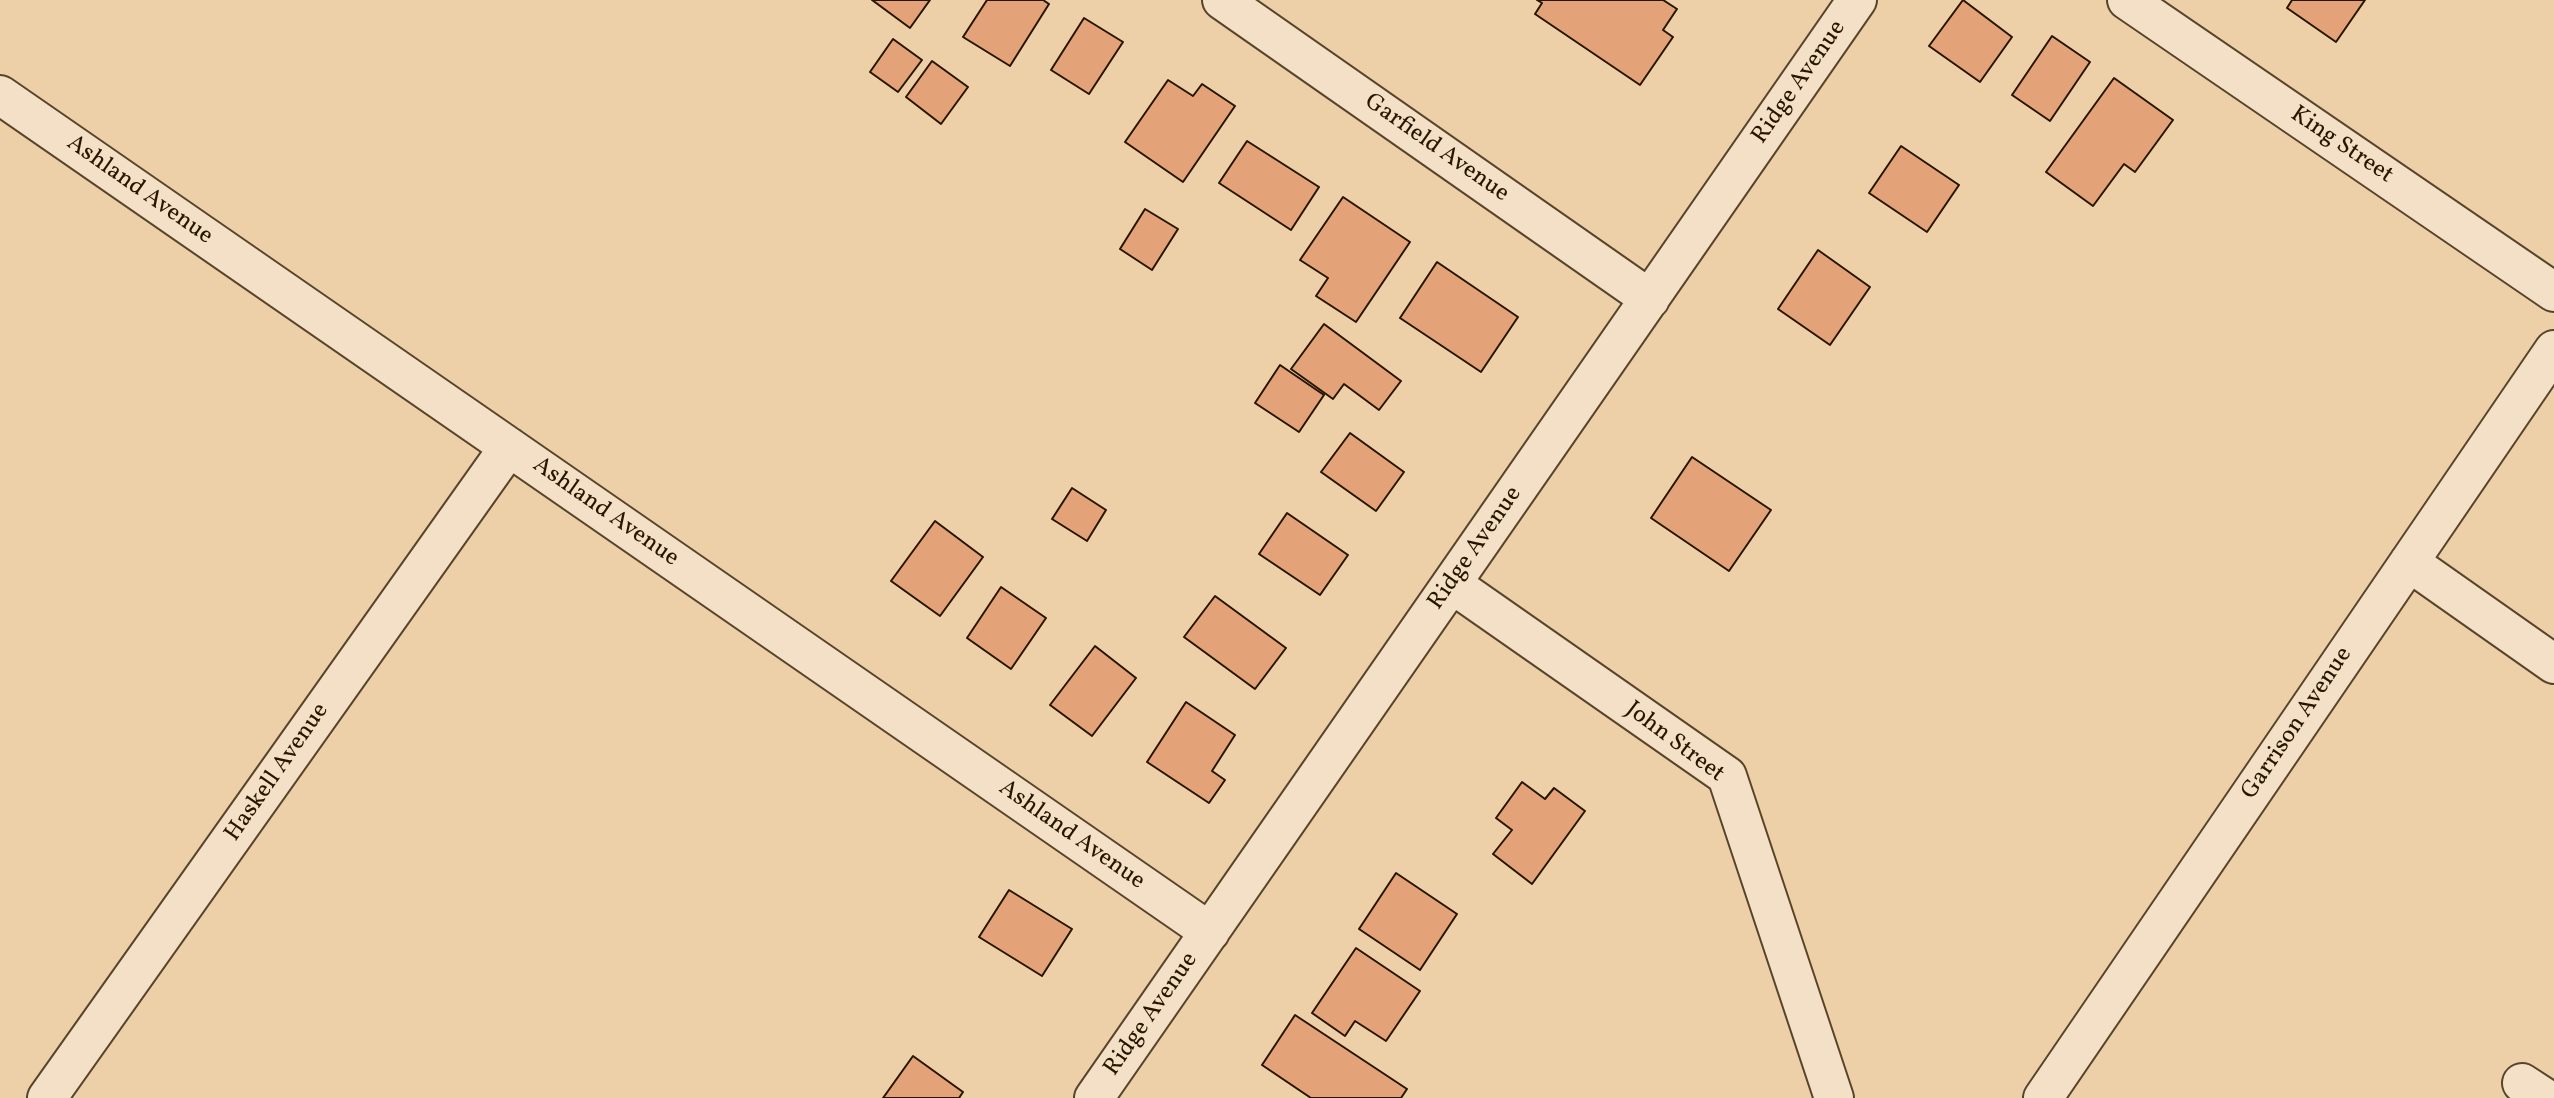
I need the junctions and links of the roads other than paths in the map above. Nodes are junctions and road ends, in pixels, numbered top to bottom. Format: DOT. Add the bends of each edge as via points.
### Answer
graph roads {
  1 [pos="1222,0"];
  2 [pos="1857,0"];
  3 [pos="2127,0"];
  4 [pos="0,95"];
  5 [pos="2554,292"];
  6 [pos="1650,299"];
  7 [pos="2554,350"];
  8 [pos="509,447"];
  9 [pos="2409,562"];
  10 [pos="1452,584"];
  11 [pos="2554,664"];
  12 [pos="1210,932"];
  13 [pos="47,1098"];
  14 [pos="1094,1098"];
  15 [pos="1834,1098"];
  16 [pos="2043,1098"];
  1 -- 6 [label="street, Garfield Avenue"];
  2 -- 6 [label="street, Ridge Avenue"];
  3 -- 5 [label="street, King Street"];
  4 -- 8 [label="street, Ashland Avenue"];
  6 -- 10 [label="street, Ridge Avenue"];
  7 -- 9 [label="street, Garrison Avenue"];
  8 -- 12 [label="street, Ashland Avenue"];
  8 -- 13 [label="street, Haskell Avenue"];
  9 -- 11 [label="street"];
  9 -- 16 [label="street, Garrison Avenue"];
  10 -- 12 [label="street, Ridge Avenue"];
  10 -- 15 [label="street, John Street" via="1727,776"];
  12 -- 14 [label="street, Ridge Avenue"];
}
